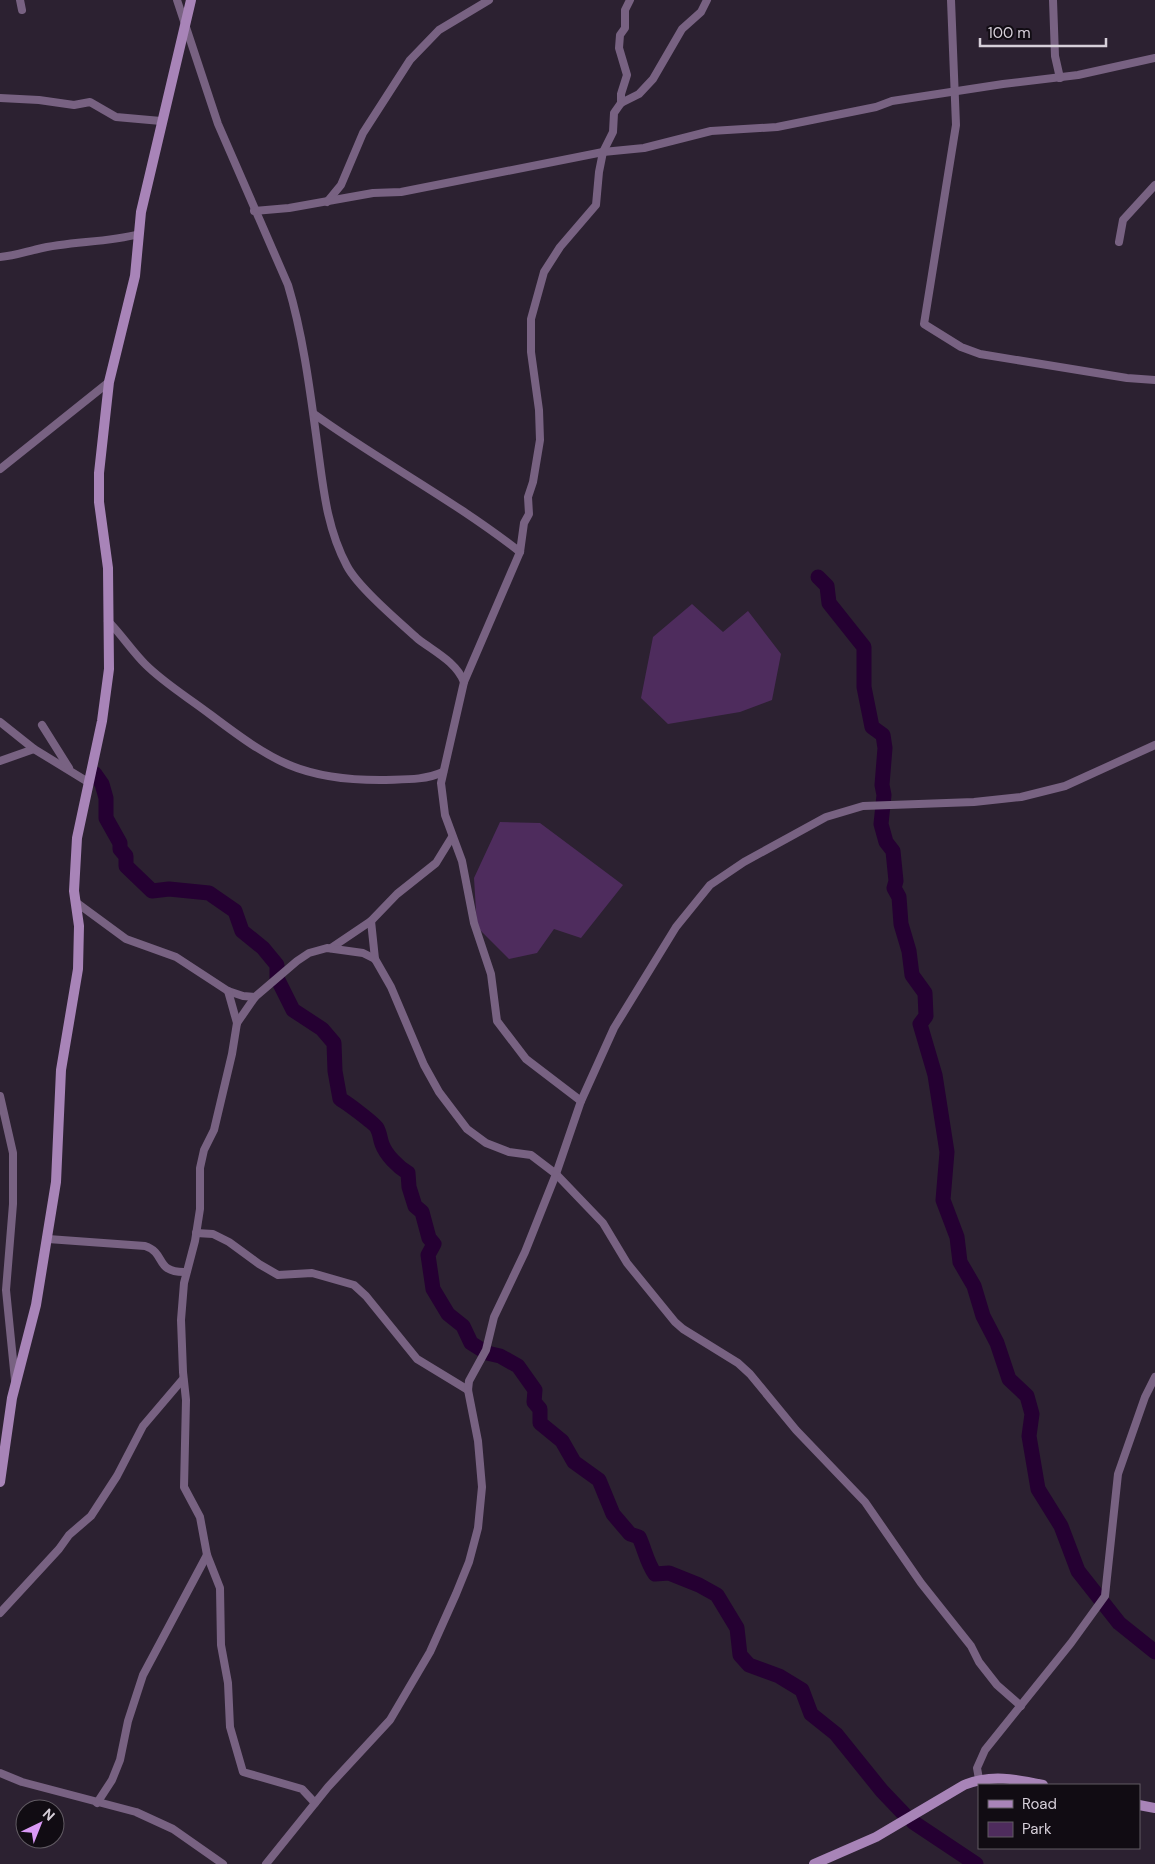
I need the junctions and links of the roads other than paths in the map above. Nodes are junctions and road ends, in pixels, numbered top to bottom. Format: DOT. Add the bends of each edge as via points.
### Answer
graph roads {
  1 [pos="20,0"];
  2 [pos="177,0"];
  3 [pos="190,0"];
  4 [pos="489,0"];
  5 [pos="630,0"];
  6 [pos="708,0"];
  7 [pos="951,0"];
  8 [pos="1053,0"];
  9 [pos="22,10"];
  10 [pos="185,21"];
  11 [pos="1155,58"];
  12 [pos="1060,78"];
  13 [pos="955,92"];
  14 [pos="0,98"];
  15 [pos="621,102"];
  16 [pos="161,121"];
  17 [pos="603,152"];
  18 [pos="1155,185"];
  19 [pos="327,202"];
  20 [pos="254,211"];
  21 [pos="139,234"];
  22 [pos="1119,242"];
  23 [pos="0,257"];
  24 [pos="1155,380"];
  25 [pos="109,382"];
  26 [pos="314,414"];
  27 [pos="0,469"];
  28 [pos="520,552"];
  29 [pos="108,620"];
  30 [pos="464,682"];
  31 [pos="0,722"];
  32 [pos="42,724"];
  33 [pos="1155,745"];
  34 [pos="34,749"];
  35 [pos="0,761"];
  36 [pos="70,769"];
  37 [pos="443,772"];
  38 [pos="88,782"];
  39 [pos="452,837"];
  40 [pos="77,903"];
  41 [pos="371,922"];
  42 [pos="330,948"];
  43 [pos="375,959"];
  44 [pos="228,990"];
  45 [pos="255,996"];
  46 [pos="237,1023"];
  47 [pos="0,1096"];
  48 [pos="581,1101"];
  49 [pos="3,1115"];
  50 [pos="556,1174"];
  51 [pos="196,1233"];
  52 [pos="48,1239"];
  53 [pos="186,1272"];
  54 [pos="1155,1377"];
  55 [pos="183,1379"];
  56 [pos="15,1385"];
  57 [pos="468,1390"];
  58 [pos="0,1482"];
  59 [pos="207,1555"];
  60 [pos="0,1613"];
  61 [pos="1021,1706"];
  62 [pos="0,1773"];
  63 [pos="979,1779"];
  64 [pos="1038,1784"];
  65 [pos="97,1803"];
  66 [pos="315,1803"];
  67 [pos="1140,1805"];
  68 [pos="1155,1808"];
  69 [pos="223,1864"];
  70 [pos="266,1864"];
  71 [pos="814,1864"];
  1 -- 9 [label="street"];
  2 -- 10 [label="street"];
  3 -- 10 [label="street"];
  4 -- 19 [label="street" via="439,30 410,60 363,134 341,185"];
  5 -- 15 [label="street" via="624,10 625,28 620,35 619,48 627,75"];
  6 -- 15 [label="street" via="701,12 682,29 653,79 639,94"];
  7 -- 13 [label="street"];
  8 -- 12 [label="street" via="1055,56"];
  10 -- 16 [label="street"];
  10 -- 20 [label="street" via="218,124"];
  11 -- 12 [label="street"];
  12 -- 13 [label="street"];
  13 -- 17 [label="street" via="892,101 777,127 729,128 644,148"];
  13 -- 24 [label="street" via="956,125 924,324 961,347 980,354"];
  14 -- 16 [label="street" via="74,105 90,102 116,117"];
  15 -- 17 [label="street" via="614,113 613,132"];
  16 -- 21 [label="street"];
  17 -- 19 [label="street" via="401,192 373,193"];
  17 -- 28 [label="street" via="596,205 551,258 531,319 540,440"];
  18 -- 22 [label="street" via="1123,220"];
  19 -- 20 [label="street"];
  20 -- 26 [label="street" via="295,307"];
  21 -- 23 [label="street"];
  21 -- 25 [label="street" via="135,276"];
  25 -- 27 [label="street"];
  25 -- 29 [label="street" via="99,473 99,502 108,568"];
  26 -- 28 [label="street" via="485,525"];
  26 -- 30 [label="street" via="329,524 348,568 366,591 455,667"];
  28 -- 30 [label="street"];
  29 -- 37 [label="street" via="163,681 283,764 323,777 360,780 430,778"];
  29 -- 38 [label="street" via="110,669"];
  30 -- 37 [label="street"];
  31 -- 34 [label="street"];
  32 -- 36 [label="street"];
  33 -- 48 [label="street" via="1065,786 1021,797 914,805 882,804 840,812 725,873 696,900 676,927 614,1028"];
  34 -- 35 [label="street"];
  34 -- 36 [label="street"];
  36 -- 38 [label="street"];
  37 -- 39 [label="street" via="441,799"];
  38 -- 40 [label="street" via="74,866"];
  39 -- 41 [label="street" via="436,863 397,894"];
  39 -- 48 [label="street" via="462,861 474,923 491,974 498,1021 526,1059"];
  40 -- 44 [label="street" via="126,939 176,957"];
  40 -- 52 [label="street" via="78,970 61,1070 58,1166"];
  41 -- 42 [label="street"];
  41 -- 43 [label="street"];
  42 -- 43 [label="street" via="363,953"];
  42 -- 45 [label="street" via="297,961"];
  43 -- 50 [label="street" via="391,987 424,1065 439,1092 467,1129 486,1143 509,1152 531,1155"];
  44 -- 45 [label="street" via="243,996"];
  44 -- 46 [label="street"];
  45 -- 46 [label="street"];
  46 -- 51 [label="street" via="214,1130 200,1168 200,1209"];
  47 -- 49 [label="street"];
  48 -- 50 [label="street"];
  49 -- 56 [label="street" via="12,1153 6,1290"];
  50 -- 57 [label="street" via="494,1318 486,1350 472,1373"];
  50 -- 61 [label="street" via="603,1223 627,1263 675,1322 744,1368 796,1430 865,1502 921,1583 971,1646 979,1662 997,1685"];
  51 -- 53 [label="street"];
  51 -- 57 [label="street" via="213,1234 229,1242 278,1275 312,1273 354,1285 417,1360"];
  52 -- 53 [label="street" via="145,1246 155,1252 167,1270"];
  52 -- 56 [label="street" via="36,1305"];
  53 -- 55 [label="street" via="181,1320"];
  54 -- 61 [label="street" via="1118,1474 1105,1596"];
  55 -- 59 [label="street" via="186,1400 184,1487 200,1517"];
  55 -- 60 [label="street" via="143,1426 117,1476 91,1516 69,1535"];
  56 -- 58 [label="street"];
  57 -- 66 [label="street" via="478,1441 482,1487 478,1528 469,1562 430,1652 390,1720"];
  59 -- 65 [label="street" via="144,1675 128,1721 120,1760"];
  59 -- 66 [label="street" via="220,1588 221,1645 228,1683 230,1726 239,1763 243,1772 252,1776 302,1789"];
  61 -- 63 [label="street" via="985,1750 977,1768"];
  62 -- 65 [label="street"];
  63 -- 64 [label="street"];
  63 -- 71 [label="street" via="876,1837"];
  65 -- 69 [label="street" via="153,1818"];
  66 -- 70 [label="street"];
  67 -- 68 [label="street"];
}
